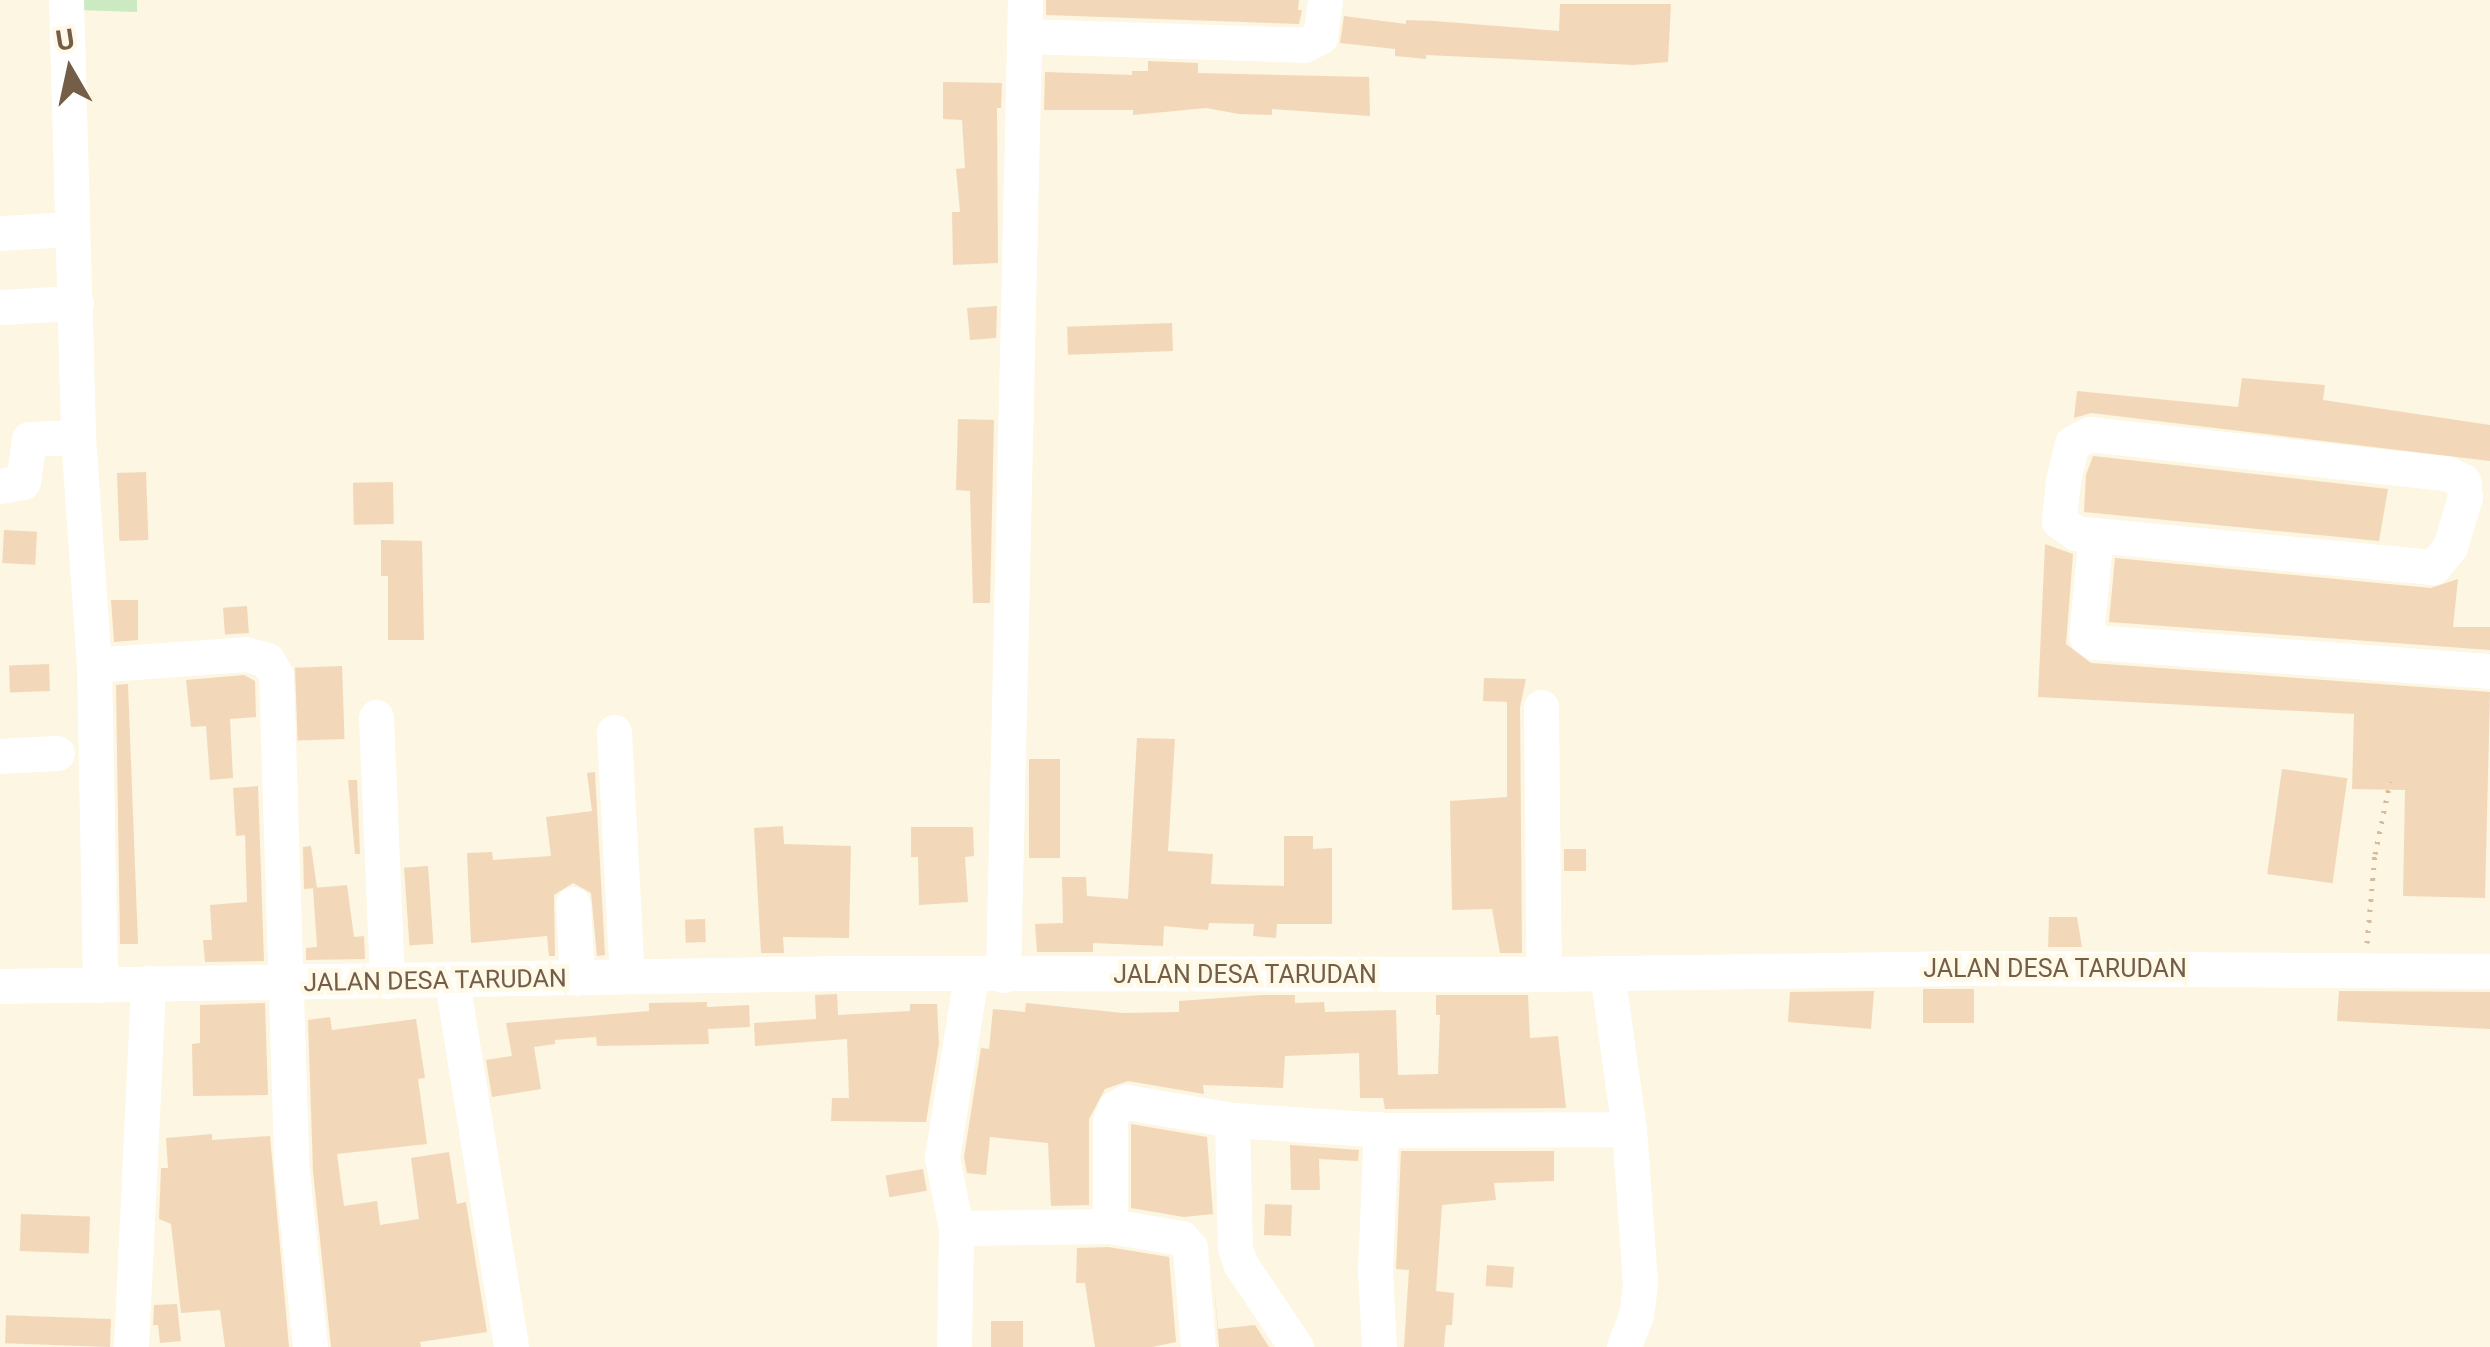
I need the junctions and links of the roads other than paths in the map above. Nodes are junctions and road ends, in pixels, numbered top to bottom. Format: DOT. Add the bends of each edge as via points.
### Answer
graph roads {
  1 [pos="66,0"];
  2 [pos="1025,0"];
  3 [pos="1324,0"];
  4 [pos="1024,36"];
  5 [pos="71,230"];
  6 [pos="0,233"];
  7 [pos="76,303"];
  8 [pos="0,307"];
  9 [pos="78,436"];
  10 [pos="0,486"];
  11 [pos="2476,509"];
  12 [pos="2096,535"];
  13 [pos="94,664"];
  14 [pos="2490,671"];
  15 [pos="1541,707"];
  16 [pos="376,717"];
  17 [pos="614,732"];
  18 [pos="57,753"];
  19 [pos="0,756"];
  20 [pos="573,904"];
  21 [pos="2490,971"];
  22 [pos="1607,973"];
  23 [pos="1544,974"];
  24 [pos="987,975"];
  25 [pos="626,976"];
  26 [pos="577,978"];
  27 [pos="387,981"];
  28 [pos="148,982"];
  29 [pos="452,982"];
  30 [pos="283,984"];
  31 [pos="100,985"];
  32 [pos="0,986"];
  33 [pos="1232,1120"];
  34 [pos="1380,1129"];
  35 [pos="1617,1130"];
  36 [pos="1110,1226"];
  37 [pos="956,1228"];
  38 [pos="131,1347"];
  39 [pos="310,1347"];
  40 [pos="511,1347"];
  41 [pos="954,1347"];
  42 [pos="1198,1347"];
  43 [pos="1296,1347"];
  44 [pos="1379,1347"];
  45 [pos="1624,1347"];
  1 -- 5 [label="street"];
  2 -- 4 [label="street"];
  3 -- 4 [label="street" via="1320,36 1304,45"];
  4 -- 24 [label="street"];
  5 -- 6 [label="street"];
  5 -- 7 [label="street"];
  7 -- 8 [label="street"];
  7 -- 9 [label="street"];
  9 -- 10 [label="street" via="29,439 22,482"];
  9 -- 13 [label="street"];
  11 -- 12 [label="street" via="2434,567"];
  11 -- 12 [label="street" via="2458,476 2449,474 2089,434 2070,449 2059,521 2069,532"];
  12 -- 14 [label="street" via="2086,636 2094,642"];
  13 -- 30 [label="street" via="246,654 270,664 276,675"];
  13 -- 31 [label="street"];
  15 -- 23 [label="street"];
  16 -- 27 [label="street"];
  17 -- 25 [label="street"];
  18 -- 19 [label="street"];
  20 -- 26 [label="street"];
  21 -- 22 [label="street, JALAN DESA TARUDAN"];
  22 -- 23 [label="street, JALAN DESA TARUDAN"];
  22 -- 35 [label="street"];
  23 -- 24 [label="street, JALAN DESA TARUDAN"];
  24 -- 25 [label="street, JALAN DESA TARUDAN"];
  24 -- 37 [label="street" via="942,1157"];
  25 -- 26 [label="street, JALAN DESA TARUDAN"];
  26 -- 29 [label="street, JALAN DESA TARUDAN"];
  27 -- 29 [label="street, JALAN DESA TARUDAN"];
  27 -- 30 [label="street, JALAN DESA TARUDAN"];
  28 -- 30 [label="street, JALAN DESA TARUDAN"];
  28 -- 31 [label="street, JALAN DESA TARUDAN"];
  28 -- 38 [label="street"];
  29 -- 40 [label="street"];
  30 -- 39 [label="street"];
  31 -- 32 [label="street, JALAN DESA TARUDAN"];
  33 -- 34 [label="street"];
  33 -- 36 [label="street" via="1119,1104 1110,1120"];
  33 -- 43 [label="street" via="1234,1248"];
  34 -- 35 [label="street"];
  34 -- 44 [label="street"];
  35 -- 45 [label="street" via="1640,1284"];
  36 -- 37 [label="street"];
  36 -- 42 [label="street" via="1171,1233 1190,1248"];
  37 -- 41 [label="street"];
}
